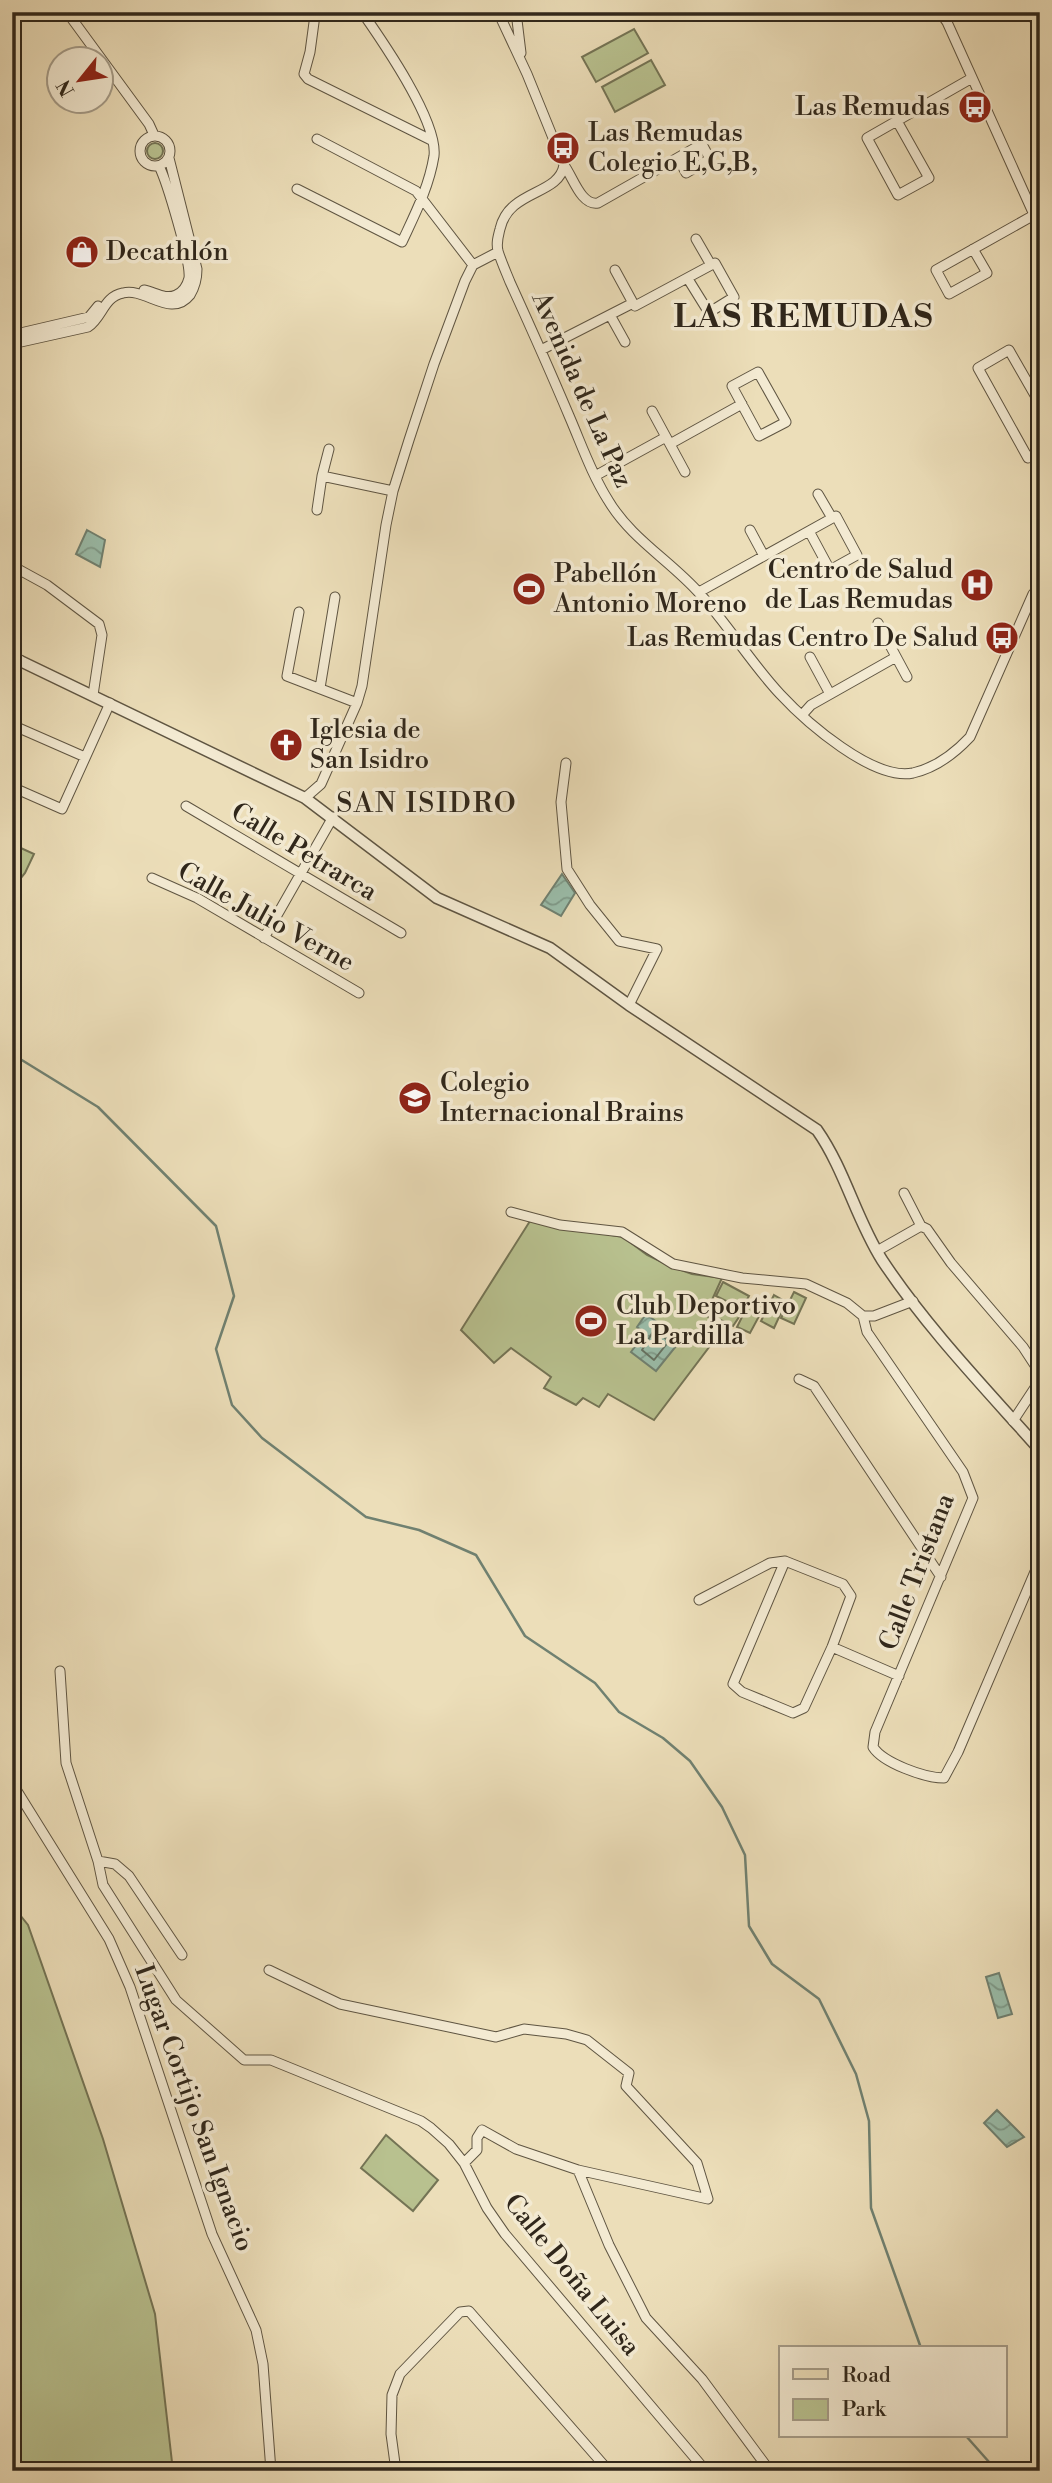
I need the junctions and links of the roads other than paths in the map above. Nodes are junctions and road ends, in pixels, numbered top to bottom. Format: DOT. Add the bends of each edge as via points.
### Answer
graph roads {
  1 [pos="67,12"];
  2 [pos="318,12"];
  3 [pos="362,12"];
  4 [pos="498,12"];
  5 [pos="516,12"];
  6 [pos="940,12"];
  7 [pos="1030,12"];
  8 [pos="1040,19"];
  9 [pos="523,65"];
  10 [pos="972,78"];
  11 [pos="898,121"];
  12 [pos="154,135"];
  13 [pos="317,139"];
  14 [pos="431,140"];
  15 [pos="169,158"];
  16 [pos="678,158"];
  17 [pos="564,165"];
  18 [pos="159,166"];
  19 [pos="554,184"];
  20 [pos="297,189"];
  21 [pos="579,190"];
  22 [pos="423,199"];
  23 [pos="1034,215"];
  24 [pos="1040,228"];
  25 [pos="696,239"];
  26 [pos="973,249"];
  27 [pos="498,252"];
  28 [pos="473,265"];
  29 [pos="711,265"];
  30 [pos="615,270"];
  31 [pos="688,279"];
  32 [pos="633,303"];
  33 [pos="610,315"];
  34 [pos="12,335"];
  35 [pos="625,342"];
  36 [pos="12,344"];
  37 [pos="541,350"];
  38 [pos="1040,383"];
  39 [pos="1030,388"];
  40 [pos="742,404"];
  41 [pos="1040,404"];
  42 [pos="652,411"];
  43 [pos="668,440"];
  44 [pos="329,449"];
  45 [pos="1040,451"];
  46 [pos="685,472"];
  47 [pos="322,476"];
  48 [pos="595,476"];
  49 [pos="393,491"];
  50 [pos="818,494"];
  51 [pos="317,510"];
  52 [pos="832,518"];
  53 [pos="750,530"];
  54 [pos="809,531"];
  55 [pos="764,556"];
  56 [pos="16,568"];
  57 [pos="1040,586"];
  58 [pos="699,592"];
  59 [pos="335,597"];
  60 [pos="299,612"];
  61 [pos="878,623"];
  62 [pos="810,657"];
  63 [pos="896,657"];
  64 [pos="16,658"];
  65 [pos="12,677"];
  66 [pos="907,677"];
  67 [pos="320,688"];
  68 [pos="830,694"];
  69 [pos="93,695"];
  70 [pos="110,703"];
  71 [pos="357,703"];
  72 [pos="802,715"];
  73 [pos="12,725"];
  74 [pos="85,757"];
  75 [pos="566,763"];
  76 [pos="12,787"];
  77 [pos="305,797"];
  78 [pos="186,806"];
  79 [pos="332,817"];
  80 [pos="301,873"];
  81 [pos="152,878"];
  82 [pos="401,933"];
  83 [pos="264,938"];
  84 [pos="359,993"];
  85 [pos="629,1006"];
  86 [pos="904,1193"];
  87 [pos="511,1212"];
  88 [pos="920,1226"];
  89 [pos="877,1251"];
  90 [pos="914,1301"];
  91 [pos="863,1316"];
  92 [pos="1040,1373"];
  93 [pos="799,1379"];
  94 [pos="1040,1380"];
  95 [pos="1013,1421"];
  96 [pos="1040,1450"];
  97 [pos="1040,1560"];
  98 [pos="785,1561"];
  99 [pos="941,1577"];
  100 [pos="699,1600"];
  101 [pos="832,1647"];
  102 [pos="60,1671"];
  103 [pos="899,1676"];
  104 [pos="12,1783"];
  105 [pos="98,1861"];
  106 [pos="182,1955"];
  107 [pos="269,1969"];
  108 [pos="464,2163"];
  109 [pos="578,2170"];
  110 [pos="271,2471"];
  111 [pos="396,2471"];
  112 [pos="609,2471"];
  113 [pos="706,2471"];
  114 [pos="771,2471"];
  1 -- 12 [label="street"];
  2 -- 14 [label="street" via="304,74 308,79"];
  3 -- 14 [label="street" via="408,84 432,131"];
  4 -- 9 [label="street"];
  5 -- 9 [label="street"];
  6 -- 10 [label="street"];
  7 -- 8 [label="main road"];
  9 -- 17 [label="street"];
  10 -- 11 [label="street"];
  10 -- 23 [label="street"];
  11 -- 11 [label="street" via="867,138 898,195 929,178"];
  12 -- 15 [label="street" via="168,142"];
  12 -- 18 [label="street" via="146,138 140,151 147,164"];
  13 -- 22 [label="street" via="416,191"];
  14 -- 22 [label="street" via="434,153"];
  15 -- 18 [label="street"];
  15 -- 36 [label="street" via="197,269 188,297 170,304 142,293 124,292 109,299 88,327"];
  16 -- 21 [label="street" via="598,203 584,200"];
  17 -- 19 [label="street"];
  17 -- 21 [label="street"];
  18 -- 34 [label="street" via="187,265 189,276 182,291 164,297 143,289 123,289 108,295 89,317"];
  19 -- 21 [label="street" via="569,184"];
  19 -- 27 [label="street" via="511,207 502,219"];
  20 -- 22 [label="street" via="402,242"];
  22 -- 28 [label="street"];
  23 -- 24 [label="street"];
  23 -- 26 [label="street"];
  25 -- 29 [label="street"];
  26 -- 26 [label="street" via="936,270 949,294 987,272"];
  27 -- 28 [label="street"];
  27 -- 37 [label="street, Avenida de La Paz"];
  28 -- 49 [label="street" via="434,364"];
  29 -- 31 [label="street"];
  29 -- 31 [label="street" via="715,263 734,297 713,310 706,308"];
  30 -- 32 [label="street"];
  31 -- 32 [label="street" via="635,306"];
  32 -- 33 [label="street"];
  33 -- 35 [label="street"];
  33 -- 37 [label="street"];
  37 -- 48 [label="street, Avenida de La Paz"];
  38 -- 39 [label="street"];
  39 -- 41 [label="street"];
  39 -- 45 [label="street" via="1009,350 978,368 1028,458"];
  40 -- 40 [label="street" via="760,436 786,422 758,372 732,386"];
  40 -- 43 [label="street"];
  42 -- 43 [label="street"];
  43 -- 46 [label="street"];
  43 -- 48 [label="street"];
  44 -- 47 [label="street"];
  47 -- 49 [label="street"];
  47 -- 51 [label="street"];
  48 -- 58 [label="street, Avenida de La Paz" via="634,535"];
  49 -- 71 [label="street"];
  50 -- 52 [label="street"];
  52 -- 54 [label="street"];
  52 -- 54 [label="street" via="836,516 857,555 830,569"];
  53 -- 55 [label="street"];
  54 -- 55 [label="street"];
  55 -- 58 [label="street"];
  56 -- 69 [label="street" via="99,624 102,635"];
  57 -- 72 [label="street, Avenida de La Paz" via="970,737 935,764 911,773 884,771 854,755"];
  58 -- 72 [label="street, Avenida de La Paz" via="779,693"];
  59 -- 67 [label="street"];
  60 -- 67 [label="street" via="287,676"];
  61 -- 63 [label="street"];
  62 -- 68 [label="street"];
  63 -- 66 [label="street"];
  63 -- 68 [label="street"];
  64 -- 65 [label="street"];
  64 -- 69 [label="street"];
  67 -- 71 [label="street"];
  68 -- 72 [label="street"];
  69 -- 70 [label="street"];
  70 -- 74 [label="street"];
  70 -- 77 [label="street"];
  71 -- 77 [label="street" via="321,784"];
  73 -- 74 [label="street"];
  74 -- 76 [label="street" via="62,809"];
  75 -- 85 [label="street" via="561,802 567,869 619,941 657,948"];
  77 -- 79 [label="street"];
  78 -- 80 [label="street, Calle Petrarca"];
  79 -- 80 [label="street"];
  79 -- 85 [label="street" via="437,898 550,948"];
  80 -- 82 [label="street, Calle Petrarca"];
  80 -- 83 [label="street"];
  81 -- 83 [label="street, Calle Julio Verne" via="197,898"];
  83 -- 84 [label="street, Calle Julio Verne"];
  85 -- 89 [label="street" via="817,1130"];
  86 -- 88 [label="street"];
  87 -- 91 [label="street" via="560,1225 622,1232 673,1264 741,1278 806,1284 847,1303"];
  88 -- 89 [label="street"];
  88 -- 92 [label="street"];
  89 -- 90 [label="street"];
  90 -- 91 [label="street"];
  90 -- 95 [label="street"];
  91 -- 99 [label="street, Calle Tristana" via="867,1332 963,1472 973,1499"];
  93 -- 99 [label="street" via="814,1386"];
  94 -- 95 [label="street"];
  95 -- 96 [label="street"];
  97 -- 103 [label="street, Calle Tristana" via="944,1778 930,1778 878,1755 873,1747 874,1732"];
  98 -- 100 [label="street" via="770,1563"];
  98 -- 101 [label="street" via="844,1584 852,1596"];
  98 -- 101 [label="street" via="733,1684 793,1713 804,1708"];
  99 -- 103 [label="street, Calle Tristana"];
  101 -- 103 [label="street"];
  102 -- 105 [label="street, Calle Doña Luisa" via="66,1763"];
  104 -- 110 [label="street, Lugar Cortijo San Ignacio" via="109,1939 130,1987 212,2234 256,2330"];
  105 -- 106 [label="street" via="115,1864 129,1875"];
  105 -- 108 [label="street, Calle Doña Luisa" via="103,1885 176,2000 244,2060 271,2060 421,2121"];
  107 -- 109 [label="street" via="340,2004 496,2036 524,2029 587,2040 629,2073 626,2086 697,2163 708,2199"];
  108 -- 109 [label="street" via="477,2150 482,2130 516,2149"];
  108 -- 113 [label="street, Calle Doña Luisa" via="505,2234"];
  109 -- 114 [label="street" via="646,2318 702,2379"];
  111 -- 112 [label="street" via="392,2395 400,2374 460,2312 468,2311"];
}
